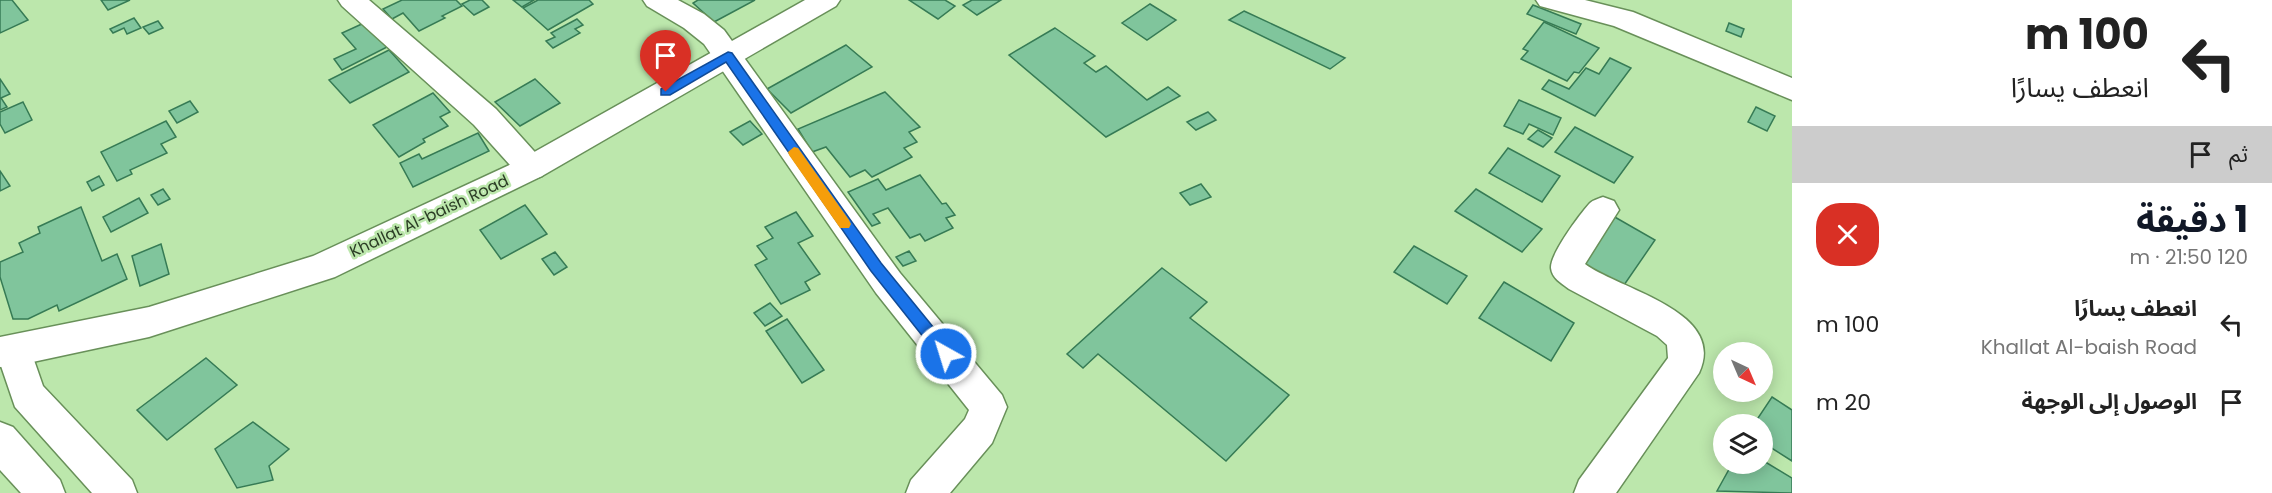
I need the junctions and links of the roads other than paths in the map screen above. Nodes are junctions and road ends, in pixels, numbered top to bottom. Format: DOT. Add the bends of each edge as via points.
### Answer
graph roads {
  1 [pos="352,0"];
  2 [pos="657,0"];
  3 [pos="826,0"];
  4 [pos="1550,0"];
  5 [pos="728,56"];
  6 [pos="1792,90"];
  7 [pos="531,168"];
  8 [pos="1603,210"];
  9 [pos="7,352"];
  10 [pos="0,439"];
  11 [pos="46,493"];
  12 [pos="118,493"];
  13 [pos="925,493"];
  14 [pos="1593,493"];
  1 -- 7 [label="street" via="485,117"];
  2 -- 5 [label="street" via="694,21 714,37"];
  3 -- 5 [label="street, Khallat Al-baish Road"];
  4 -- 6 [label="street" via="1623,20"];
  5 -- 7 [label="street, Khallat Al-baish Road"];
  5 -- 13 [label="street" via="888,283 989,407 979,431"];
  7 -- 9 [label="street, Khallat Al-baish Road" via="322,267 149,322"];
  8 -- 14 [label="street" via="1569,260 1568,270 1580,281 1664,321 1681,336 1686,362"];
  9 -- 12 [label="street" via="28,395"];
  10 -- 11 [label="street"];
}
